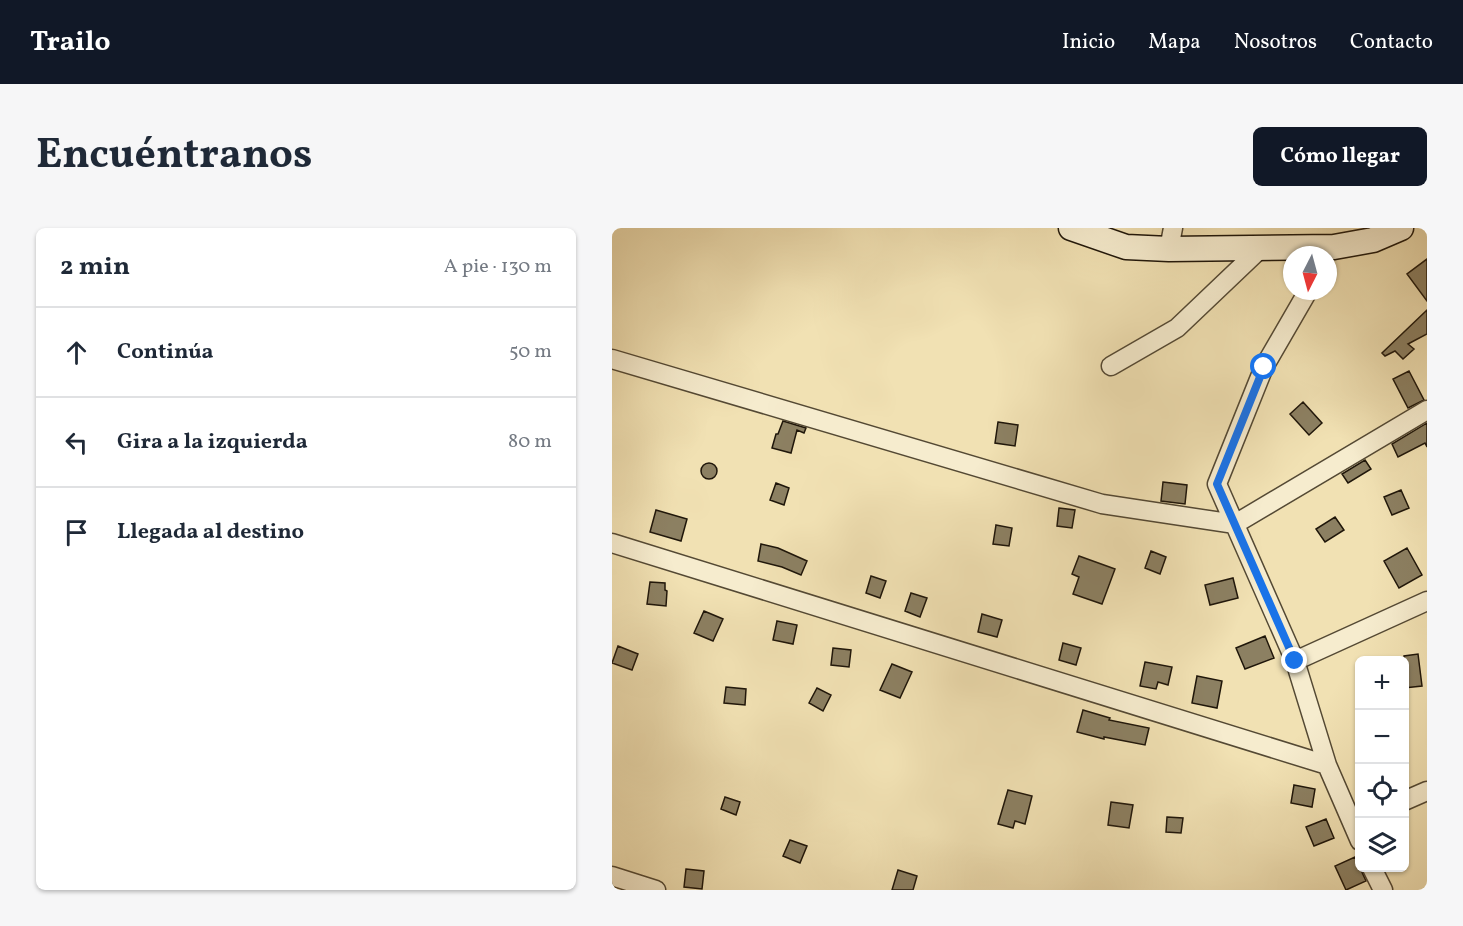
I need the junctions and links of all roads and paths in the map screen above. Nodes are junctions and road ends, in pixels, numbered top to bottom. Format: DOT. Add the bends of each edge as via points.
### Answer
graph roads {
  1 [pos="1071,228"];
  2 [pos="1401,228"];
  3 [pos="1171,238"];
  4 [pos="1260,249"];
  5 [pos="1283,250"];
  6 [pos="1337,250"];
  7 [pos="1303,300"];
  8 [pos="612,359"];
  9 [pos="1111,366"];
  10 [pos="1427,410"];
  11 [pos="1235,524"];
  12 [pos="612,543"];
  13 [pos="1427,601"];
  14 [pos="1295,661"];
  15 [pos="1327,765"];
  16 [pos="1427,791"];
  17 [pos="1409,799"];
  18 [pos="1355,825"];
  19 [pos="1374,872"];
  20 [pos="612,876"];
  21 [pos="656,890"];
  22 [pos="1383,890"];
  1 -- 3 [label="street" via="1126,247"];
  2 -- 6 [label="street"];
  3 -- 4 [label="street"];
  4 -- 5 [label="street"];
  4 -- 9 [label="street" via="1177,328"];
  7 -- 11 [label="street" via="1264,367 1217,484"];
  8 -- 11 [label="street" via="1102,504"];
  10 -- 11 [label="street"];
  11 -- 14 [label="street"];
  12 -- 15 [label="street"];
  13 -- 14 [label="street"];
  14 -- 15 [label="street"];
  15 -- 18 [label="street"];
  16 -- 17 [label="street"];
  19 -- 22 [label="street"];
  20 -- 21 [label="street"];
}
